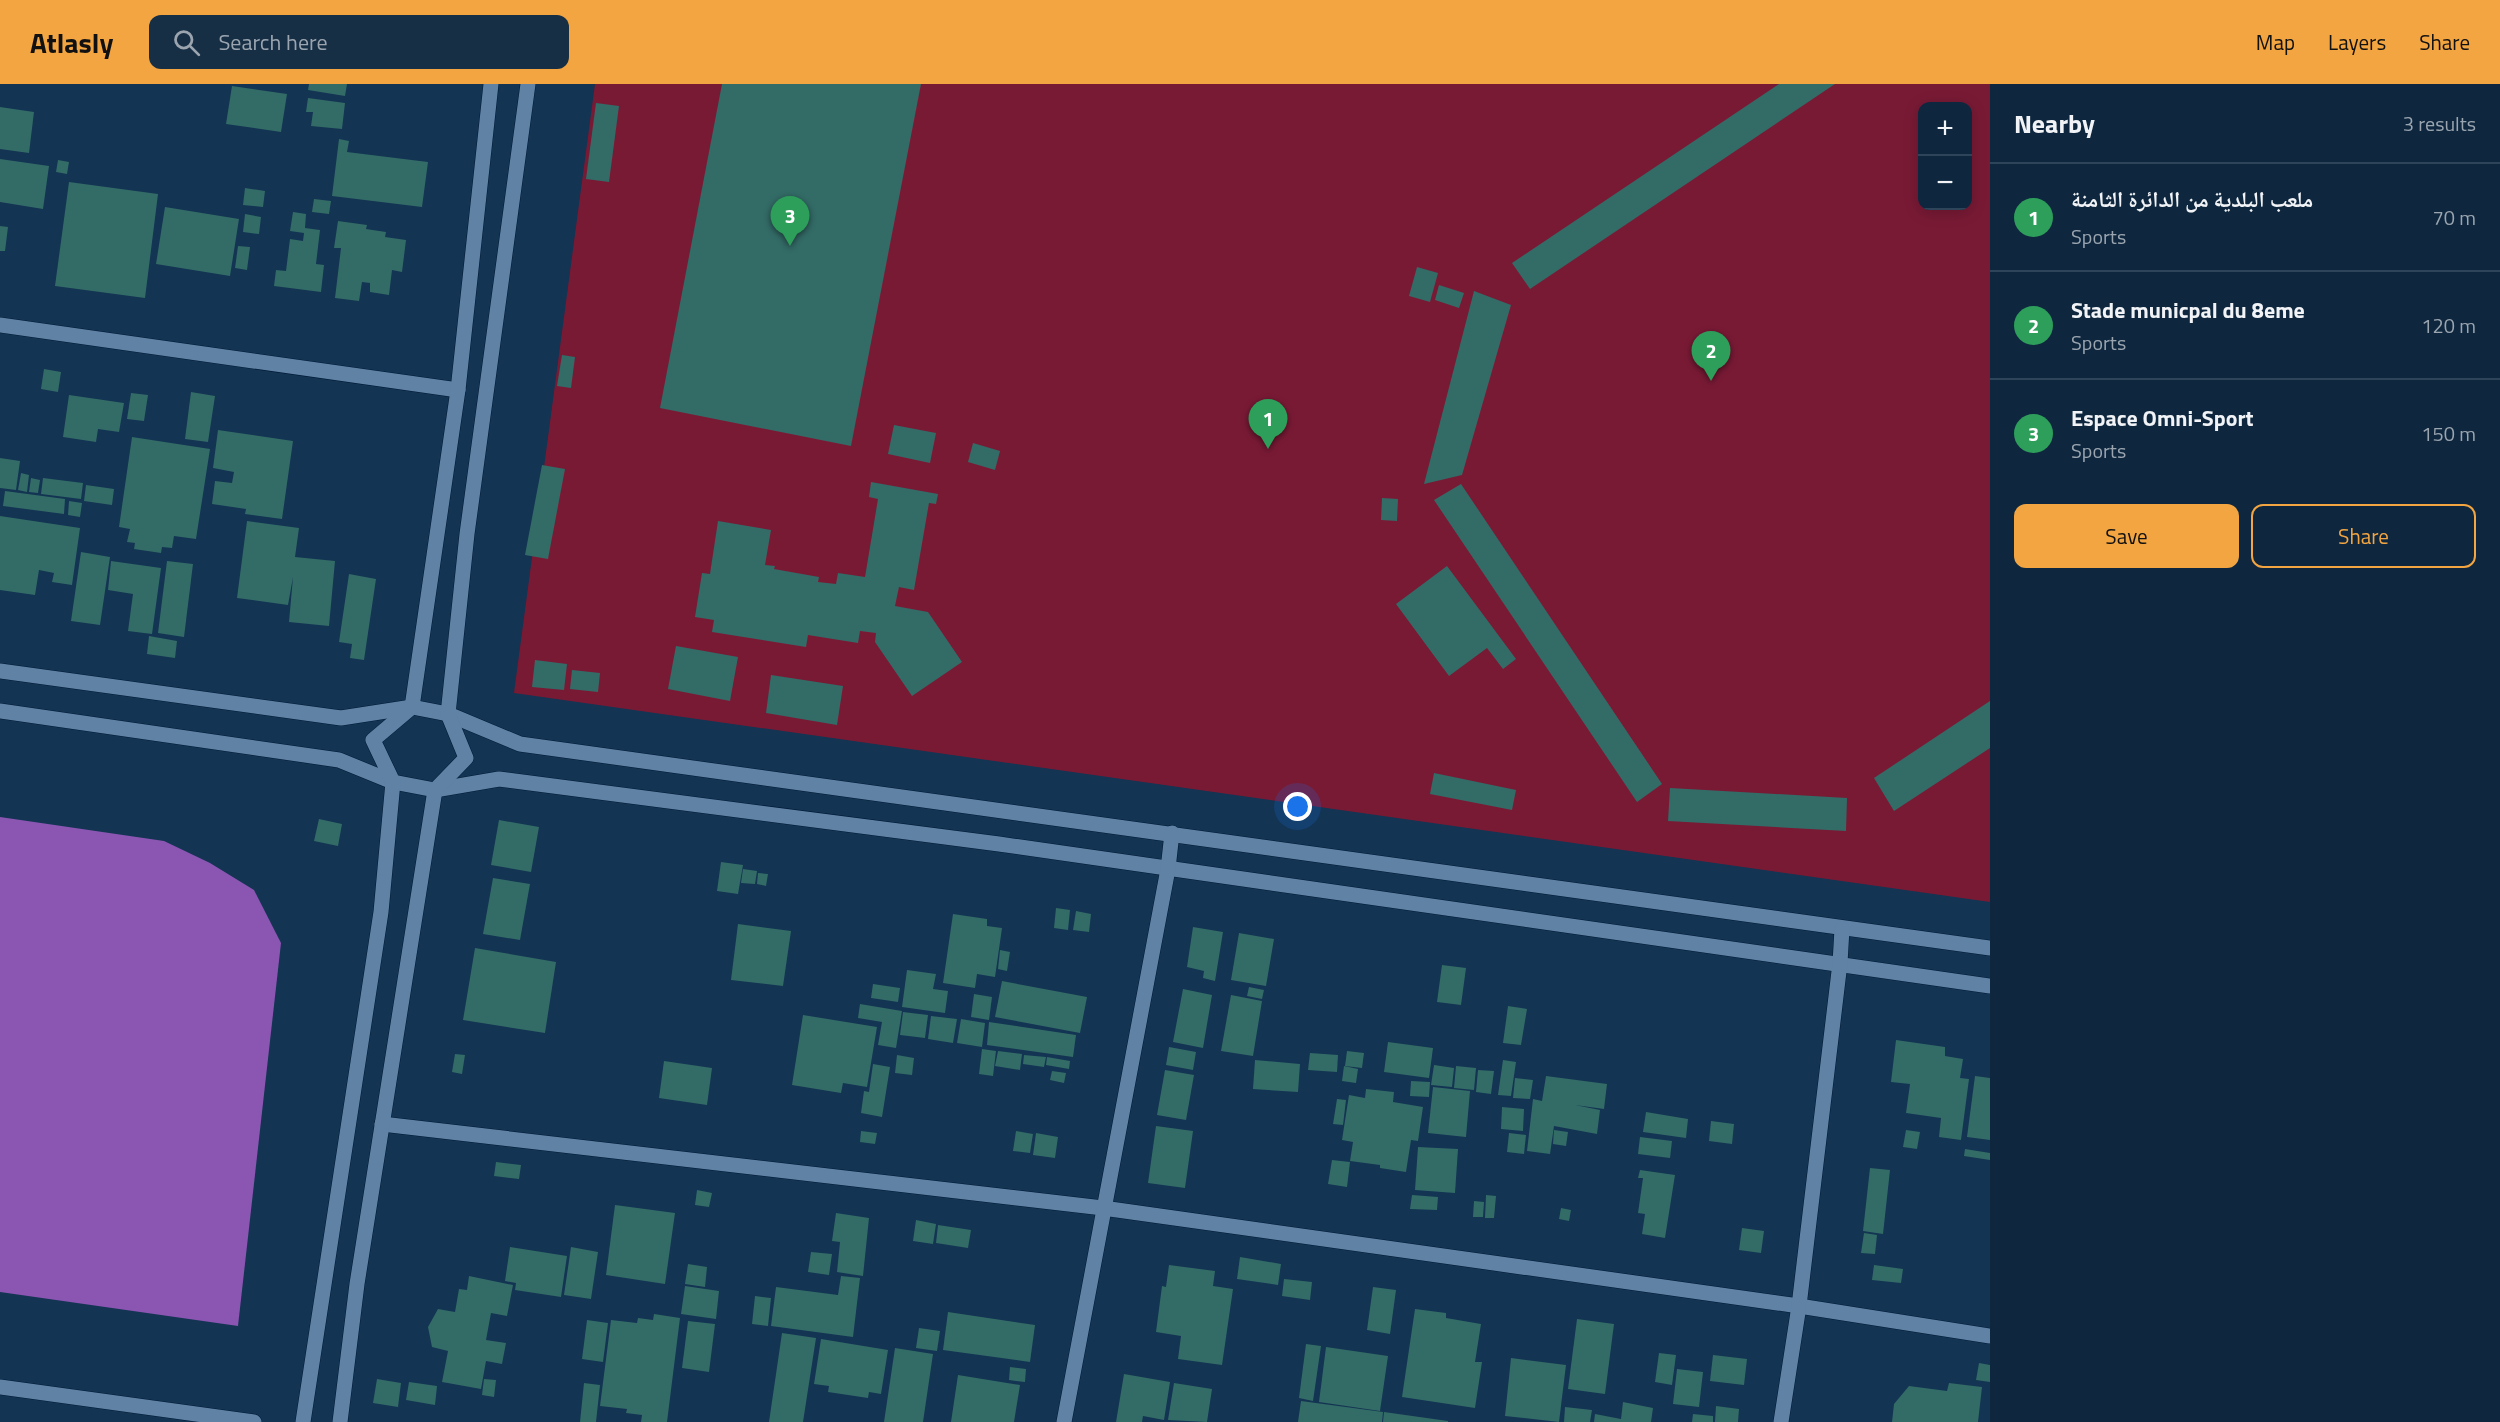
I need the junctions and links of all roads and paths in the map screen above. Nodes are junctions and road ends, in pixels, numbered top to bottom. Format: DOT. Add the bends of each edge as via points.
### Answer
graph roads {
  1 [pos="491,84"];
  2 [pos="528,84"];
  3 [pos="0,325"];
  4 [pos="458,390"];
  5 [pos="0,671"];
  6 [pos="412,706"];
  7 [pos="0,711"];
  8 [pos="448,714"];
  9 [pos="393,782"];
  10 [pos="435,790"];
  11 [pos="1172,833"];
  12 [pos="1168,869"];
  13 [pos="1842,929"];
  14 [pos="1990,948"];
  15 [pos="1840,963"];
  16 [pos="1990,986"];
  17 [pos="382,1124"];
  18 [pos="1103,1208"];
  19 [pos="1799,1306"];
  20 [pos="1990,1336"];
  21 [pos="0,1387"];
  22 [pos="254,1422"];
  23 [pos="303,1422"];
  24 [pos="340,1422"];
  25 [pos="1064,1422"];
  26 [pos="1781,1422"];
  1 -- 4 [label="street"];
  2 -- 8 [label="street" via="467,534"];
  3 -- 4 [label="street"];
  4 -- 6 [label="street"];
  5 -- 6 [label="street" via="341,718"];
  6 -- 8 [label="street"];
  6 -- 9 [label="street" via="373,740"];
  7 -- 9 [label="street" via="339,760"];
  8 -- 10 [label="street" via="466,758"];
  8 -- 11 [label="street" via="520,744"];
  9 -- 10 [label="street"];
  9 -- 23 [label="street" via="381,912"];
  10 -- 12 [label="street" via="499,779"];
  10 -- 17 [label="street"];
  11 -- 12 [label="street"];
  11 -- 13 [label="street"];
  12 -- 15 [label="street"];
  12 -- 18 [label="street"];
  13 -- 14 [label="street"];
  13 -- 15 [label="street"];
  15 -- 16 [label="street"];
  15 -- 19 [label="street"];
  17 -- 18 [label="street"];
  17 -- 24 [label="street"];
  18 -- 19 [label="street"];
  18 -- 25 [label="street"];
  19 -- 20 [label="street"];
  19 -- 26 [label="street"];
  21 -- 22 [label="street"];
}
